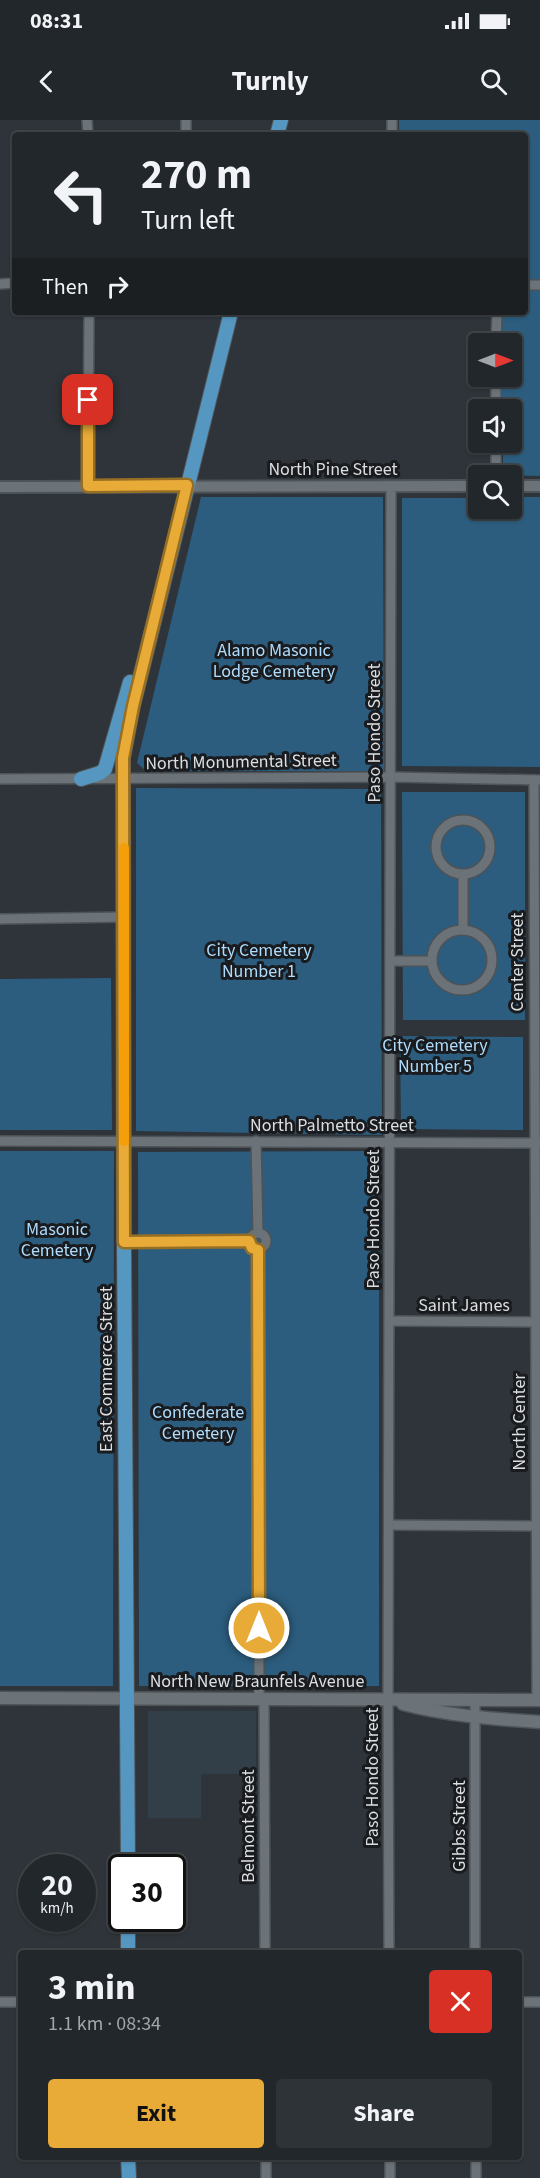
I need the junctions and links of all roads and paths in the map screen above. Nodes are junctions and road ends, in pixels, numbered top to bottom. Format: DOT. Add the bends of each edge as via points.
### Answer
graph roads {
  1 [pos="88,315"];
  2 [pos="230,315"];
  3 [pos="497,315"];
  4 [pos="496,333"];
  5 [pos="187,485"];
  6 [pos="88,486"];
  7 [pos="391,486"];
  8 [pos="468,486"];
  9 [pos="522,486"];
  10 [pos="540,486"];
  11 [pos="0,487"];
  12 [pos="154,622"];
  13 [pos="391,777"];
  14 [pos="0,779"];
  15 [pos="81,779"];
  16 [pos="123,779"];
  17 [pos="537,780"];
  18 [pos="463,875"];
  19 [pos="124,916"];
  20 [pos="0,919"];
  21 [pos="463,930"];
  22 [pos="390,961"];
  23 [pos="432,961"];
  24 [pos="0,1141"];
  25 [pos="124,1141"];
  26 [pos="256,1141"];
  27 [pos="389,1142"];
  28 [pos="537,1143"];
  29 [pos="258,1233"];
  30 [pos="249,1241"];
  31 [pos="124,1242"];
  32 [pos="258,1250"];
  33 [pos="389,1321"];
  34 [pos="538,1322"];
  35 [pos="389,1526"];
  36 [pos="538,1526"];
  37 [pos="0,1698"];
  38 [pos="127,1698"];
  39 [pos="262,1699"];
  40 [pos="475,1699"];
  41 [pos="388,1700"];
  42 [pos="539,1700"];
  43 [pos="475,1718"];
  44 [pos="540,1722"];
  45 [pos="128,1854"];
  46 [pos="128,1932"];
  47 [pos="128,1950"];
  48 [pos="265,1950"];
  49 [pos="389,1950"];
  50 [pos="475,1950"];
  51 [pos="0,2002"];
  52 [pos="18,2002"];
  53 [pos="522,2002"];
  54 [pos="540,2002"];
  55 [pos="128,2160"];
  56 [pos="266,2160"];
  57 [pos="390,2160"];
  58 [pos="476,2160"];
  59 [pos="129,2178"];
  60 [pos="266,2178"];
  61 [pos="390,2178"];
  62 [pos="476,2178"];
  1 -- 6 [label="street"];
  2 -- 5 [label="main road, East Commerce Street"];
  3 -- 4 [label="street"];
  5 -- 6 [label="street, North Pine Street"];
  5 -- 7 [label="street, North Pine Street"];
  5 -- 12 [label="main road, East Commerce Street"];
  6 -- 11 [label="street, North Pine Street"];
  7 -- 8 [label="street, North Pine Street"];
  7 -- 13 [label="street, Paso Hondo Street"];
  9 -- 10 [label="street"];
  12 -- 15 [label="main road, East Commerce Street" via="137,655 105,769"];
  12 -- 16 [label="main road, East Commerce Street" via="127,733"];
  13 -- 16 [label="street, North Monumental Street"];
  13 -- 17 [label="street, North Monumental Street"];
  13 -- 22 [label="street, Paso Hondo Street"];
  14 -- 15 [label="street, North Monumental Street"];
  15 -- 16 [label="street, North Monumental Street"];
  16 -- 19 [label="main road, East Commerce Street"];
  17 -- 28 [label="street, Center Street"];
  18 -- 18 [label="street" via="485,863 490,846 477,824 460,820 445,826 435,849 441,864"];
  18 -- 21 [label="street"];
  19 -- 20 [label="street"];
  19 -- 25 [label="main road, East Commerce Street"];
  21 -- 23 [label="street" via="441,939"];
  21 -- 23 [label="street" via="480,936 491,951 492,968 484,982 470,990 454,990 436,976"];
  22 -- 23 [label="street"];
  22 -- 27 [label="street, Paso Hondo Street"];
  24 -- 25 [label="street, North Palmetto Street"];
  25 -- 26 [label="street, North Palmetto Street"];
  25 -- 31 [label="main road, East Commerce Street"];
  26 -- 27 [label="street, North Palmetto Street"];
  26 -- 29 [label="street"];
  27 -- 28 [label="street, North Palmetto Street"];
  27 -- 33 [label="street, Paso Hondo Street"];
  28 -- 34 [label="street, North Center"];
  29 -- 30 [label="street"];
  29 -- 32 [label="street" via="266,1241"];
  30 -- 31 [label="street"];
  30 -- 32 [label="street"];
  31 -- 38 [label="main road, East Commerce Street"];
  32 -- 39 [label="street, Belmont Street"];
  33 -- 34 [label="street, Saint James"];
  33 -- 35 [label="street, Paso Hondo Street"];
  34 -- 36 [label="street, North Center"];
  35 -- 36 [label="street"];
  35 -- 41 [label="street, Paso Hondo Street"];
  36 -- 42 [label="street, North Center"];
  37 -- 38 [label="main road, North New Braunfels Avenue"];
  38 -- 39 [label="main road, North New Braunfels Avenue"];
  38 -- 45 [label="main road, East Commerce Street"];
  39 -- 41 [label="main road, North New Braunfels Avenue"];
  39 -- 48 [label="street, Belmont Street"];
  40 -- 41 [label="main road, North New Braunfels Avenue"];
  40 -- 42 [label="main road, North New Braunfels Avenue"];
  40 -- 43 [label="street, Gibbs Street"];
  41 -- 43 [label="main road, North New Braunfels Avenue"];
  41 -- 49 [label="street, Paso Hondo Street"];
  43 -- 44 [label="main road, North New Braunfels Avenue"];
  43 -- 50 [label="street, Gibbs Street"];
  46 -- 47 [label="main road"];
  51 -- 52 [label="street"];
  53 -- 54 [label="street"];
  55 -- 59 [label="main road"];
  56 -- 60 [label="street"];
  57 -- 61 [label="street"];
  58 -- 62 [label="street"];
}
